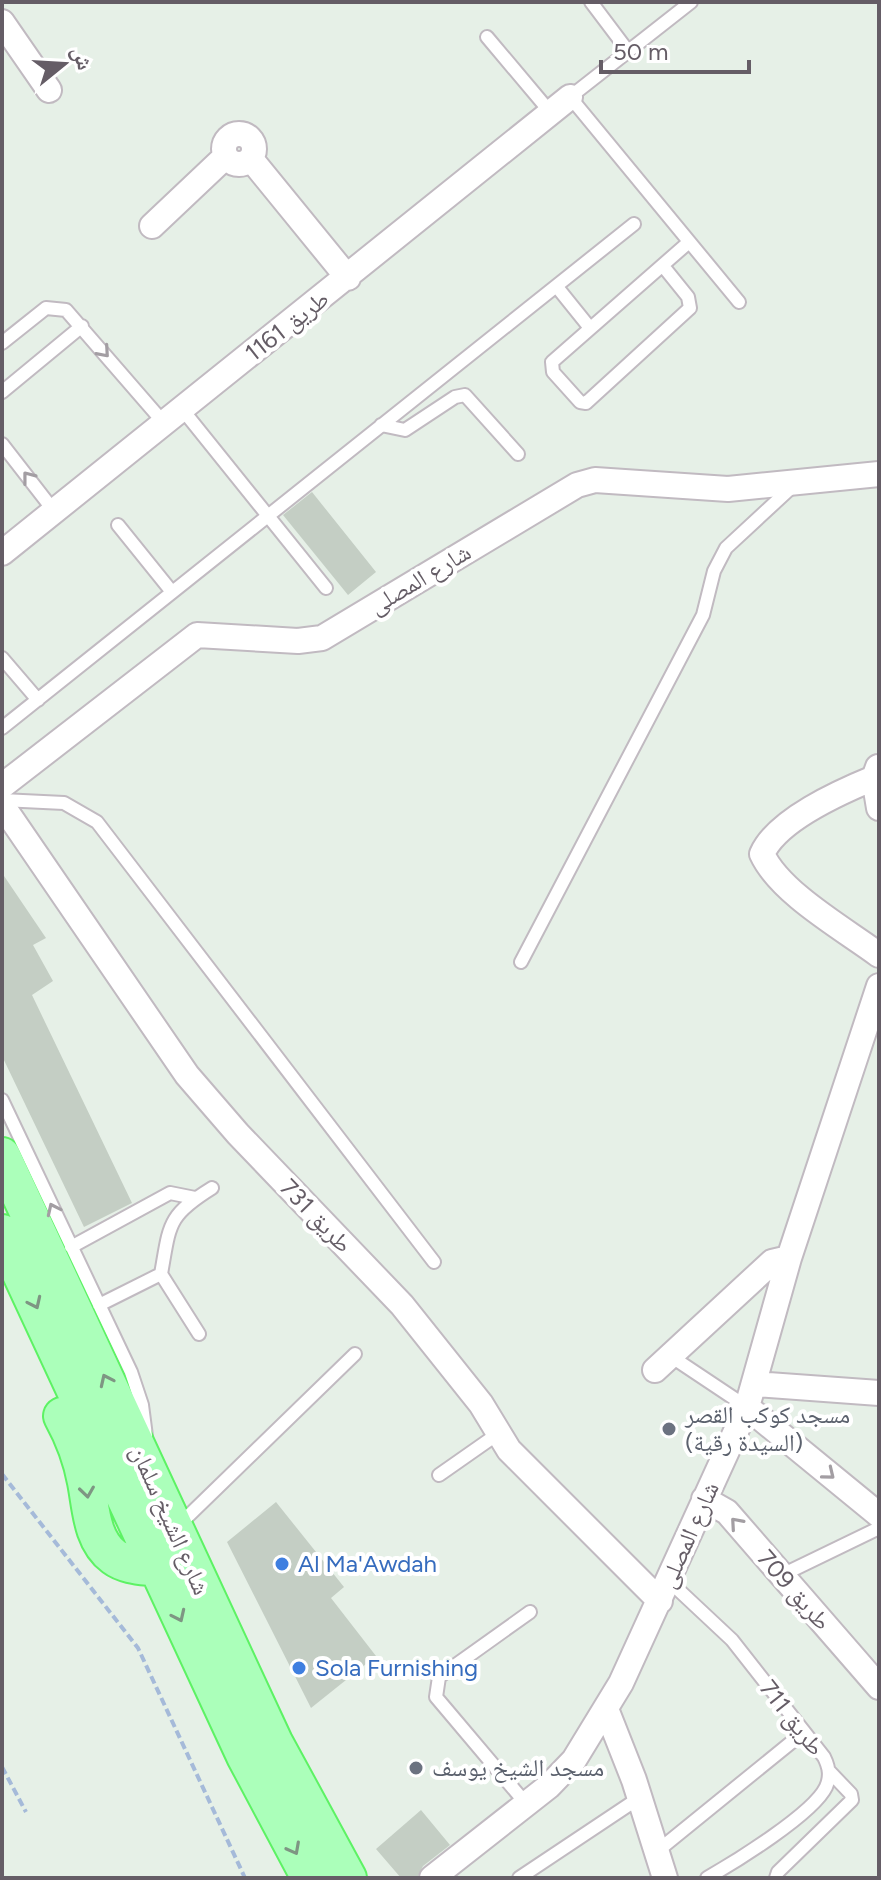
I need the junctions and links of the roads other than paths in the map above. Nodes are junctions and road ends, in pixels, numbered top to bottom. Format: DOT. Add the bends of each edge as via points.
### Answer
graph roads {
  1 [pos="591,2"];
  2 [pos="691,2"];
  3 [pos="2,22"];
  4 [pos="487,37"];
  5 [pos="628,51"];
  6 [pos="49,90"];
  7 [pos="570,97"];
  8 [pos="551,113"];
  9 [pos="634,224"];
  10 [pos="152,226"];
  11 [pos="689,242"];
  12 [pos="663,266"];
  13 [pos="348,278"];
  14 [pos="557,287"];
  15 [pos="739,302"];
  16 [pos="82,326"];
  17 [pos="590,328"];
  18 [pos="2,343"];
  19 [pos="2,392"];
  20 [pos="173,416"];
  21 [pos="381,425"];
  22 [pos="2,444"];
  23 [pos="518,454"];
  24 [pos="879,474"];
  25 [pos="796,482"];
  26 [pos="54,511"];
  27 [pos="267,516"];
  28 [pos="118,525"];
  29 [pos="2,553"];
  30 [pos="326,588"];
  31 [pos="172,592"];
  32 [pos="2,658"];
  33 [pos="38,700"];
  34 [pos="2,728"];
  35 [pos="877,771"];
  36 [pos="2,786"];
  37 [pos="2,803"];
  38 [pos="879,808"];
  39 [pos="879,955"];
  40 [pos="521,962"];
  41 [pos="879,986"];
  42 [pos="2,1100"];
  43 [pos="2,1156"];
  44 [pos="212,1188"];
  45 [pos="195,1198"];
  46 [pos="2,1233"];
  47 [pos="71,1247"];
  48 [pos="789,1258"];
  49 [pos="434,1262"];
  50 [pos="161,1274"];
  51 [pos="2,1292"];
  52 [pos="99,1305"];
  53 [pos="199,1334"];
  54 [pos="355,1354"];
  55 [pos="662,1362"];
  56 [pos="879,1393"];
  57 [pos="751,1395"];
  58 [pos="499,1433"];
  59 [pos="145,1463"];
  60 [pos="439,1475"];
  61 [pos="704,1499"];
  62 [pos="879,1515"];
  63 [pos="175,1518"];
  64 [pos="879,1528"];
  65 [pos="157,1568"];
  66 [pos="782,1575"];
  67 [pos="664,1591"];
  68 [pos="530,1612"];
  69 [pos="879,1687"];
  70 [pos="606,1709"];
  71 [pos="804,1732"];
  72 [pos="829,1771"];
  73 [pos="639,1798"];
  74 [pos="528,1806"];
  75 [pos="655,1853"];
  76 [pos="310,1878"];
  77 [pos="348,1878"];
  78 [pos="374,1878"];
  79 [pos="432,1878"];
  80 [pos="519,1878"];
  81 [pos="665,1878"];
  82 [pos="707,1878"];
  83 [pos="776,1878"];
  1 -- 5 [label="lane"];
  2 -- 5 [label="lane"];
  3 -- 6 [label="street"];
  4 -- 8 [label="lane"];
  5 -- 7 [label="lane"];
  7 -- 8 [label="street, طريق 1161"];
  7 -- 11 [label="lane"];
  8 -- 13 [label="street, طريق 1161"];
  9 -- 14 [label="lane"];
  10 -- 13 [label="street" via="225,157 226,139 244,134 255,149 251,159"];
  11 -- 12 [label="lane"];
  11 -- 15 [label="lane"];
  12 -- 17 [label="lane"];
  12 -- 17 [label="lane" via="688,297 690,308 583,403 553,372 552,362"];
  13 -- 20 [label="street, طريق 1161"];
  14 -- 17 [label="lane"];
  14 -- 21 [label="lane"];
  16 -- 18 [label="lane" via="66,310 53,306"];
  16 -- 19 [label="lane"];
  16 -- 20 [label="lane, one-way"];
  20 -- 26 [label="street, طريق 1161"];
  20 -- 27 [label="lane"];
  21 -- 23 [label="lane" via="405,430 465,395"];
  21 -- 27 [label="lane"];
  26 -- 22 [label="lane, one-way"];
  24 -- 25 [label="street, شارع المصلى"];
  25 -- 36 [label="street, شارع المصلى" via="728,489 595,480 577,485 322,638 188,639"];
  25 -- 40 [label="lane" via="726,548 703,615"];
  26 -- 29 [label="street, طريق 1161"];
  27 -- 30 [label="lane"];
  27 -- 31 [label="lane"];
  28 -- 31 [label="lane"];
  31 -- 33 [label="lane"];
  32 -- 33 [label="lane"];
  33 -- 34 [label="lane"];
  35 -- 38 [label="street"];
  35 -- 39 [label="street" via="800,816 766,844 762,854 795,897"];
  37 -- 49 [label="lane" via="64,803 97,822"];
  37 -- 58 [label="street, طريق 731" via="187,1075 402,1305"];
  41 -- 48 [label="street, شارع المصلى"];
  47 -- 42 [label="lane, one-way"];
  59 -- 43 [label="main road, شارع الشيخ سلمان, one-way"];
  44 -- 45 [label="lane"];
  45 -- 47 [label="lane" via="170,1193"];
  45 -- 50 [label="lane" via="174,1218"];
  46 -- 65 [label="main road, شارع الشيخ سلمان, one-way"];
  47 -- 52 [label="lane"];
  48 -- 55 [label="street" via="772,1262"];
  48 -- 57 [label="street, شارع المصلى"];
  50 -- 52 [label="lane"];
  50 -- 53 [label="lane"];
  51 -- 65 [label="main road, one-way" via="67,1424 101,1543 128,1564"];
  52 -- 59 [label="lane" via="142,1405"];
  54 -- 63 [label="lane"];
  55 -- 57 [label="lane"];
  56 -- 57 [label="street"];
  57 -- 61 [label="street, شارع المصلى"];
  57 -- 62 [label="street, one-way"];
  58 -- 60 [label="lane"];
  58 -- 67 [label="street, طريق 731" via="509,1450"];
  59 -- 63 [label="main road, شارع الشيخ سلمان"];
  66 -- 61 [label="street, طريق 709, one-way" via="727,1512"];
  61 -- 67 [label="street, شارع المصلى"];
  63 -- 77 [label="main road, شارع الشيخ سلمان" via="274,1742"];
  63 -- 78 [label="main road" via="209,1557 302,1751"];
  64 -- 66 [label="lane"];
  65 -- 76 [label="main road, شارع الشيخ سلمان, one-way" via="245,1756"];
  66 -- 69 [label="street, طريق 709"];
  67 -- 70 [label="street, شارع المصلى"];
  67 -- 71 [label="lane, طريق 711" via="732,1640"];
  68 -- 74 [label="lane" via="439,1677 436,1697"];
  70 -- 73 [label="street"];
  70 -- 74 [label="street, شارع المصلى" via="574,1760"];
  71 -- 72 [label="lane, طريق 711"];
  71 -- 75 [label="lane"];
  72 -- 82 [label="lane, طريق 711" via="823,1792 800,1813"];
  72 -- 83 [label="lane" via="852,1800"];
  73 -- 75 [label="street"];
  73 -- 80 [label="lane"];
  74 -- 79 [label="street, شارع المصلى"];
  75 -- 81 [label="street"];
}
